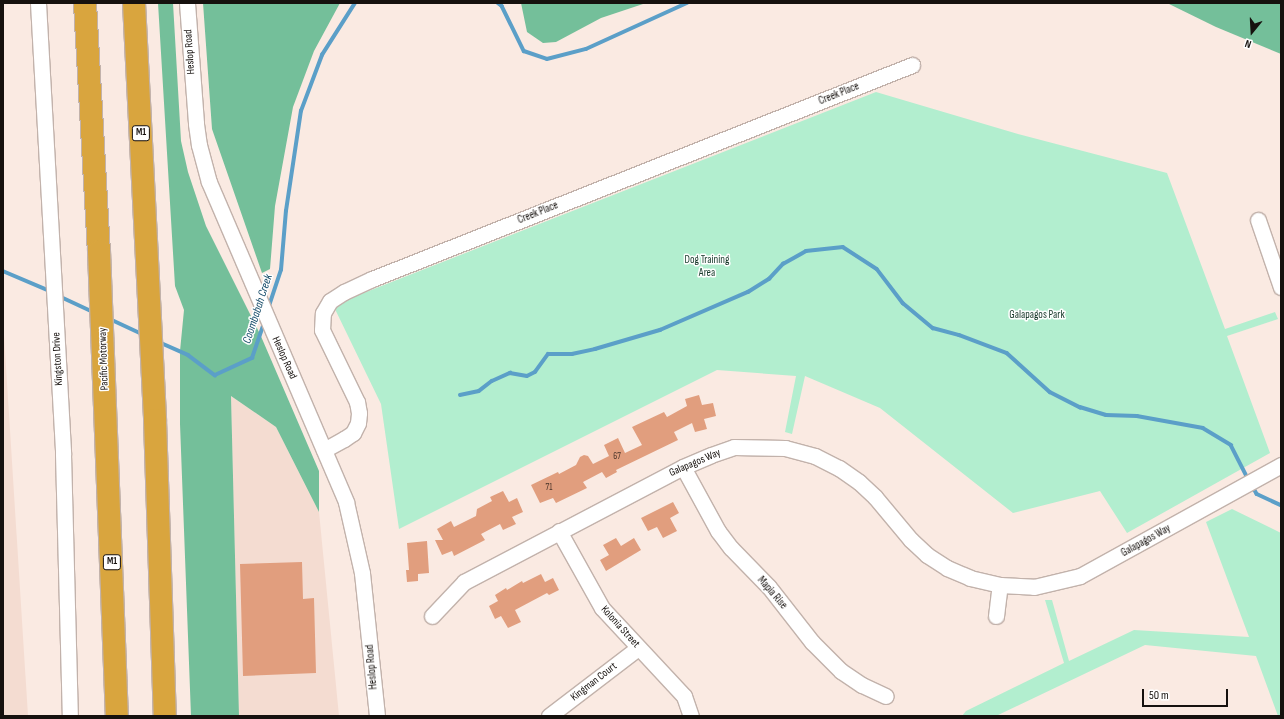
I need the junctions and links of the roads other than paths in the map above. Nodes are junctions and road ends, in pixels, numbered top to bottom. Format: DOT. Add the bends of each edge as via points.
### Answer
graph roads {
  1 [pos="38,3"];
  2 [pos="85,3"];
  3 [pos="134,3"];
  4 [pos="187,3"];
  5 [pos="912,65"];
  6 [pos="1258,220"];
  7 [pos="1281,287"];
  8 [pos="324,450"];
  9 [pos="1281,465"];
  10 [pos="683,467"];
  11 [pos="559,531"];
  12 [pos="1000,585"];
  13 [pos="432,616"];
  14 [pos="996,616"];
  15 [pos="638,648"];
  16 [pos="886,696"];
  17 [pos="70,716"];
  18 [pos="116,716"];
  19 [pos="165,716"];
  20 [pos="376,716"];
  21 [pos="549,716"];
  22 [pos="691,716"];
  1 -- 17 [label="street, Kingston Drive" via="63,461"];
  2 -- 18 [label="highway, Pacific Motorway / M1" via="106,409"];
  3 -- 19 [label="highway, M1" via="155,420"];
  4 -- 8 [label="street, Heslop Road" via="194,107 199,144 209,182"];
  5 -- 8 [label="street, Creek Place" via="372,279 334,298 323,313 322,330 357,402 359,413 353,433"];
  6 -- 7 [label="street"];
  8 -- 20 [label="street, Heslop Road" via="346,502 362,573"];
  9 -- 12 [label="street, Galapagos Way" via="1080,576 1034,587"];
  10 -- 11 [label="street, Galapagos Way"];
  10 -- 12 [label="street, Galapagos Way" via="734,447 785,448 815,456 859,482 927,555 947,568 970,578"];
  10 -- 16 [label="street, Mapia Rise" via="718,532 769,587 817,647 841,671 862,685"];
  11 -- 13 [label="street, Galapagos Way" via="464,582"];
  11 -- 15 [label="street, Kolonia Street" via="602,608"];
  12 -- 14 [label="street"];
  15 -- 21 [label="street, Kingman Court"];
  15 -- 22 [label="street, Kolonia Street" via="684,696"];
}
